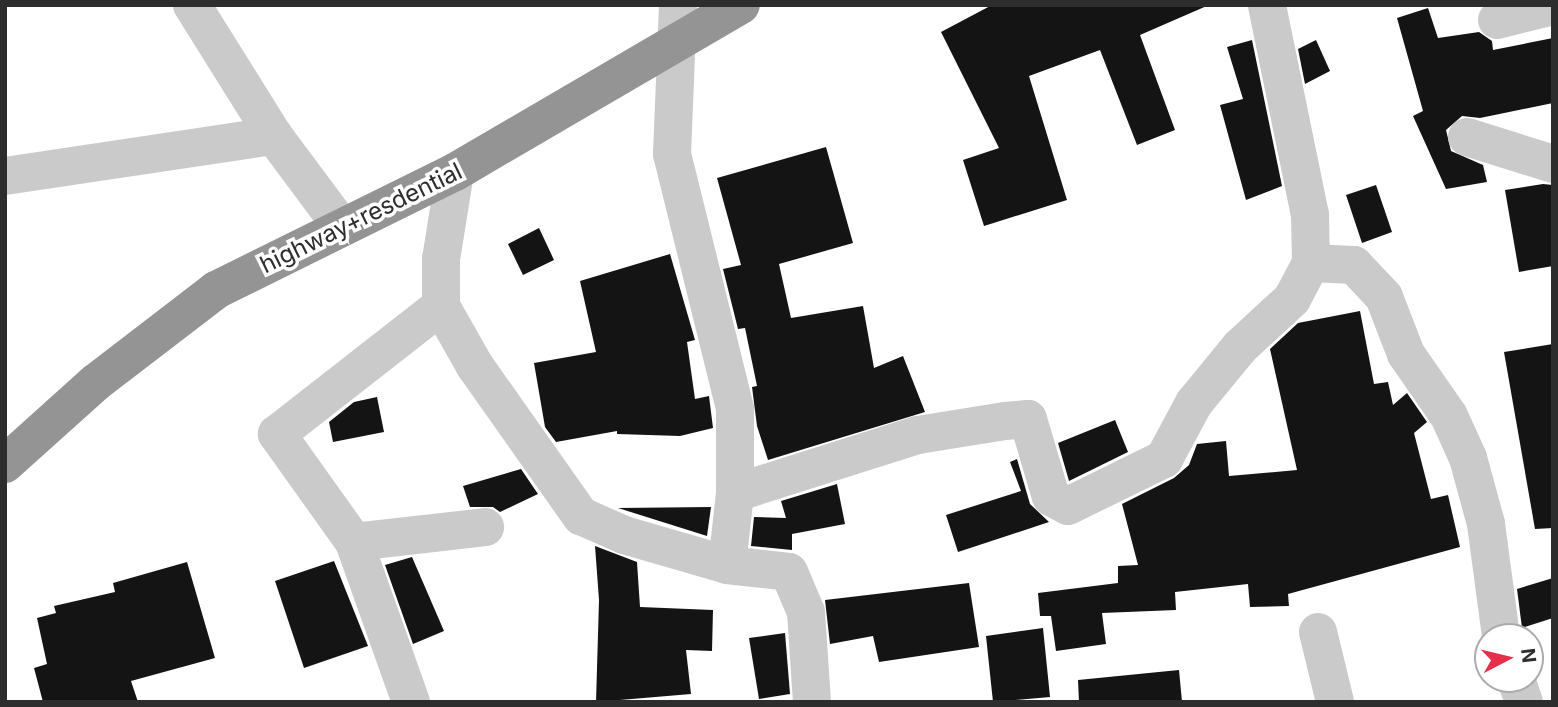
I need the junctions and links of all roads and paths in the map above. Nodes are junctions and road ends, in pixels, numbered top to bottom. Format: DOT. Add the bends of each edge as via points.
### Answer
graph roads {
  1 [pos="192,5"];
  2 [pos="678,5"];
  3 [pos="741,5"];
  4 [pos="1267,5"];
  5 [pos="1553,6"];
  6 [pos="1497,20"];
  7 [pos="677,44"];
  8 [pos="274,136"];
  9 [pos="1467,136"];
  10 [pos="1553,164"];
  11 [pos="456,172"];
  12 [pos="5,176"];
  13 [pos="341,226"];
  14 [pos="1311,263"];
  15 [pos="441,306"];
  16 [pos="5,464"];
  17 [pos="735,493"];
  18 [pos="485,527"];
  19 [pos="354,542"];
  20 [pos="727,565"];
  21 [pos="1499,623"];
  22 [pos="1318,632"];
  23 [pos="411,702"];
  24 [pos="812,702"];
  25 [pos="1335,702"];
  1 -- 8 [label="street"];
  2 -- 7 [label="street"];
  3 -- 7 [label="highway, highway+resdential"];
  4 -- 14 [label="street" via="1310,215"];
  5 -- 6 [label="street"];
  7 -- 11 [label="highway, highway+resdential"];
  7 -- 17 [label="street" via="672,154 735,409"];
  8 -- 12 [label="street"];
  8 -- 13 [label="street"];
  9 -- 10 [label="street"];
  11 -- 13 [label="highway, highway+resdential"];
  11 -- 15 [label="street" via="441,259"];
  13 -- 16 [label="highway, highway+resdential" via="216,290 95,383"];
  14 -- 17 [label="street" via="1292,299 1240,347 1195,403 1164,459 1068,506 1051,497 1028,419 918,435"];
  14 -- 21 [label="street" via="1354,265 1384,297 1406,354 1449,415 1468,458 1486,524"];
  15 -- 19 [label="street" via="277,434"];
  15 -- 20 [label="street" via="475,366 581,516 624,535"];
  17 -- 20 [label="street"];
  18 -- 19 [label="street"];
  19 -- 23 [label="street"];
  20 -- 24 [label="street" via="789,572 806,612"];
  22 -- 25 [label="street"];
}
